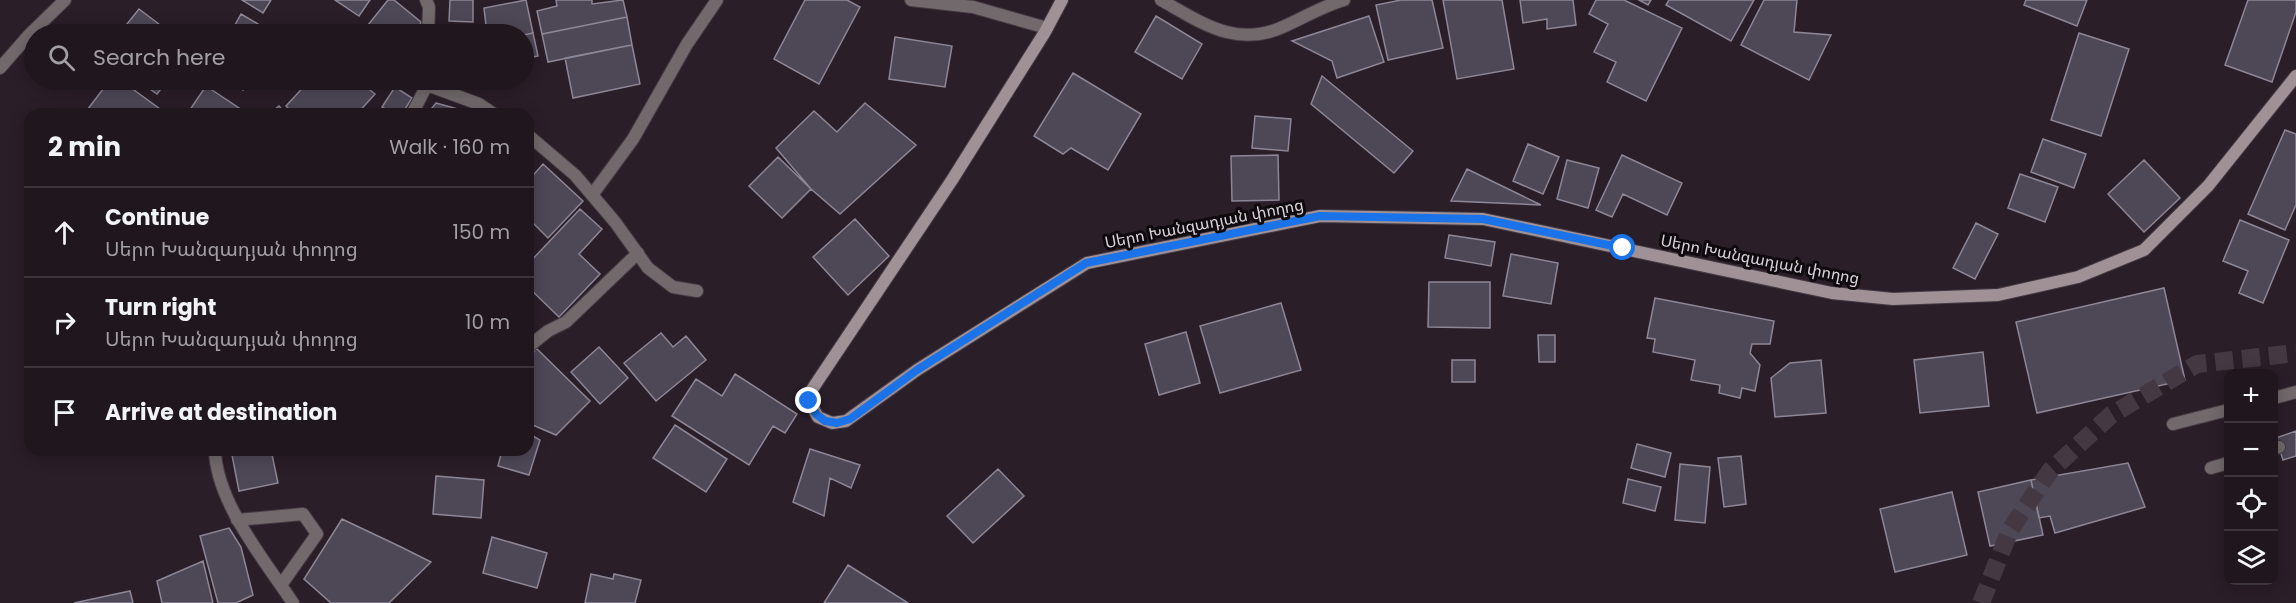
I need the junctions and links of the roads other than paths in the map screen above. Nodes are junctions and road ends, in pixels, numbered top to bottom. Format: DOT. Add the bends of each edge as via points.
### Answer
graph roads {
  1 [pos="65,0"];
  2 [pos="426,0"];
  3 [pos="717,0"];
  4 [pos="911,0"];
  5 [pos="1062,0"];
  6 [pos="1161,0"];
  7 [pos="1344,0"];
  8 [pos="40,24"];
  9 [pos="428,24"];
  10 [pos="1047,28"];
  11 [pos="24,41"];
  12 [pos="0,68"];
  13 [pos="2296,76"];
  14 [pos="423,90"];
  15 [pos="446,90"];
  16 [pos="414,108"];
  17 [pos="485,108"];
  18 [pos="534,140"];
  19 [pos="592,195"];
  20 [pos="638,253"];
  21 [pos="697,291"];
  22 [pos="534,342"];
  23 [pos="2296,392"];
  24 [pos="2278,397"];
  25 [pos="2224,411"];
  26 [pos="2173,424"];
  27 [pos="215,456"];
  28 [pos="2224,464"];
  29 [pos="2211,468"];
  30 [pos="237,520"];
  31 [pos="281,585"];
  32 [pos="293,603"];
  1 -- 8 [label="street"];
  2 -- 9 [label="street"];
  3 -- 19 [label="street" via="633,138"];
  4 -- 10 [label="street" via="973,7"];
  5 -- 10 [label="street, Սերո Խանզադյան փողոց"];
  6 -- 7 [label="street" via="1216,31 1246,37 1283,27"];
  10 -- 13 [label="street, Սերո Խանզադյան փողոց" via="952,180 811,391 809,401 821,419 837,423 855,417 917,370 1086,263 1320,216 1483,219 1832,293 1893,299 1998,296 2066,280 2144,250 2208,186"];
  11 -- 12 [label="street"];
  14 -- 16 [label="street"];
  15 -- 17 [label="street"];
  18 -- 19 [label="street"];
  19 -- 20 [label="street"];
  20 -- 21 [label="street" via="648,268 673,287"];
  20 -- 22 [label="street" via="566,322"];
  23 -- 24 [label="street"];
  25 -- 26 [label="street"];
  27 -- 30 [label="street"];
  28 -- 29 [label="street"];
  30 -- 31 [label="street"];
  30 -- 31 [label="street" via="303,514 317,534"];
  31 -- 32 [label="street"];
}
